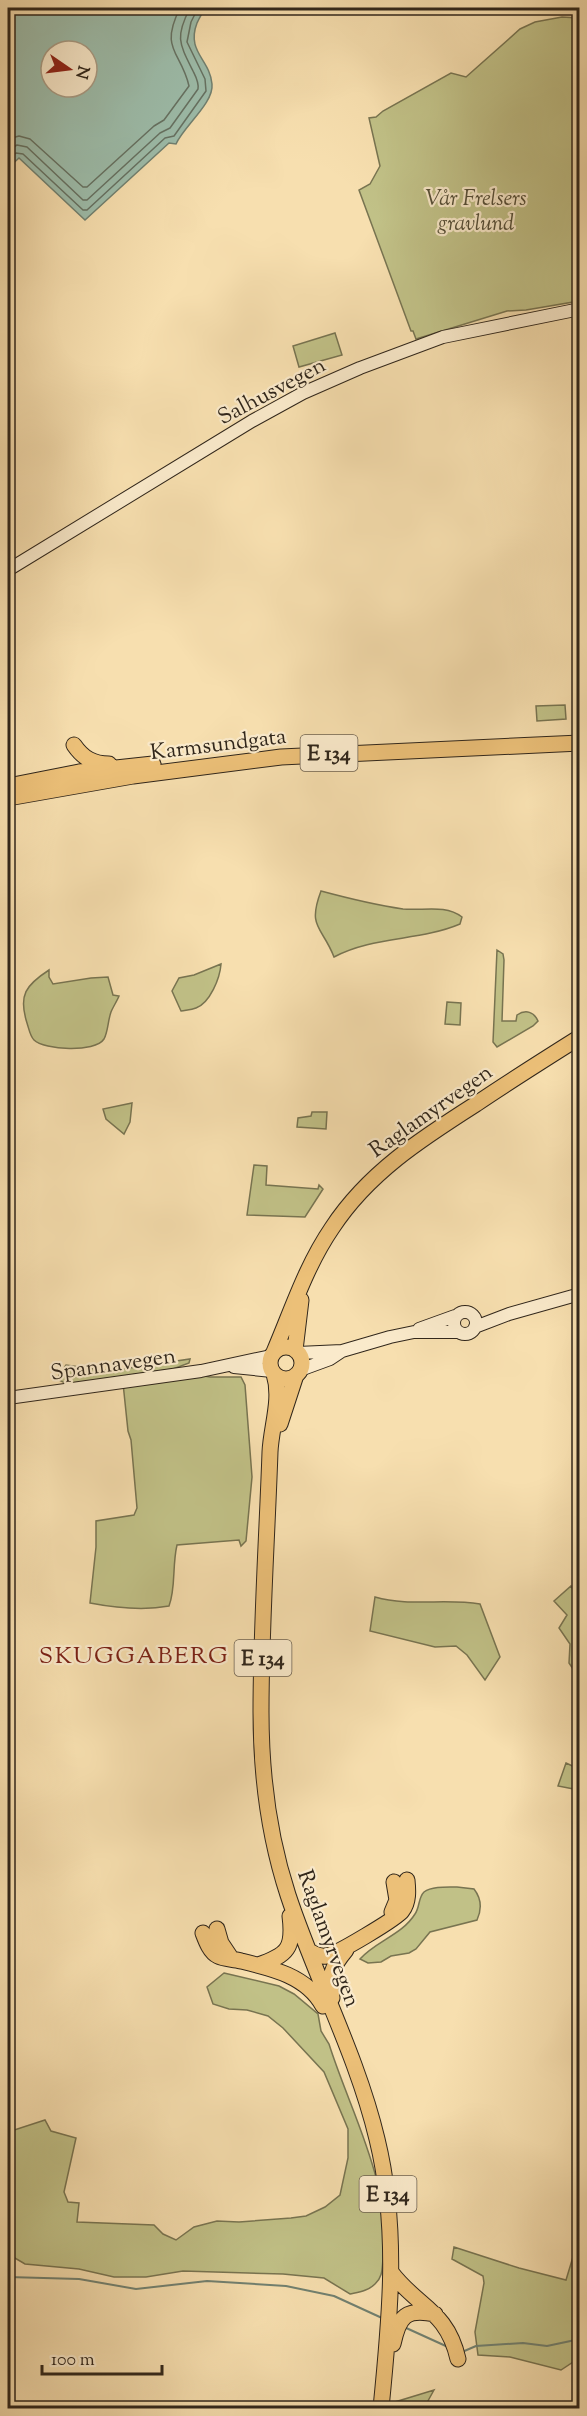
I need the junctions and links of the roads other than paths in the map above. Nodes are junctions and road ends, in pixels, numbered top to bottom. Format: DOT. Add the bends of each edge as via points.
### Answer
graph roads {
  1 [pos="579,309"];
  2 [pos="8,570"];
  3 [pos="579,737"];
  4 [pos="579,743"];
  5 [pos="75,745"];
  6 [pos="127,766"];
  7 [pos="8,786"];
  8 [pos="8,798"];
  9 [pos="579,1037"];
  10 [pos="308,1271"];
  11 [pos="579,1294"];
  12 [pos="471,1313"];
  13 [pos="509,1314"];
  14 [pos="455,1316"];
  15 [pos="475,1327"];
  16 [pos="414,1332"];
  17 [pos="458,1332"];
  18 [pos="342,1351"];
  19 [pos="297,1352"];
  20 [pos="273,1363"];
  21 [pos="298,1373"];
  22 [pos="8,1398"];
  23 [pos="270,1477"];
  24 [pos="401,1881"];
  25 [pos="288,1895"];
  26 [pos="210,1931"];
  27 [pos="348,1948"];
  28 [pos="309,1951"];
  29 [pos="258,1965"];
  30 [pos="335,2019"];
  31 [pos="392,2272"];
  32 [pos="435,2314"];
  33 [pos="458,2359"];
  34 [pos="384,2376"];
  35 [pos="381,2408"];
  1 -- 2 [label="main road, Salhusvegen" via="443,337 312,389 252,421"];
  3 -- 6 [label="highway, Karmsundgata / E 134" via="327,746"];
  4 -- 8 [label="highway, Karmsundgata / E 134" via="281,757 133,776"];
  5 -- 6 [label="highway, E 134" via="95,763"];
  6 -- 7 [label="highway, Karmsundgata / E 134"];
  9 -- 10 [label="highway, Raglamyrvegen / E 134" via="417,1142 379,1172 336,1221"];
  10 -- 19 [label="highway, Raglamyrvegen / E 134" via="300,1303"];
  10 -- 20 [label="highway, Raglamyrvegen / E 134"];
  11 -- 13 [label="main road"];
  12 -- 13 [label="main road"];
  12 -- 14 [label="main road" via="463,1311"];
  12 -- 15 [label="main road" via="476,1319"];
  13 -- 15 [label="main road"];
  14 -- 16 [label="main road"];
  14 -- 17 [label="main road"];
  15 -- 17 [label="main road" via="470,1333"];
  16 -- 17 [label="main road"];
  16 -- 18 [label="main road"];
  18 -- 19 [label="main road"];
  18 -- 21 [label="main road"];
  19 -- 20 [label="highway" via="282,1348"];
  19 -- 21 [label="highway, E 134" via="302,1361"];
  20 -- 21 [label="highway" via="282,1379"];
  20 -- 22 [label="main road, Spannavegen"];
  20 -- 23 [label="highway, Raglamyrvegen / E 134" via="277,1396"];
  21 -- 23 [label="highway, Raglamyrvegen / E 134" via="280,1426"];
  23 -- 25 [label="highway, Raglamyrvegen / E 134" via="261,1742 270,1817"];
  24 -- 27 [label="highway, E 134" via="406,1903 397,1917"];
  25 -- 28 [label="highway, Raglamyrvegen / E 134"];
  25 -- 29 [label="highway, E 134" via="292,1936 289,1946 277,1959"];
  26 -- 29 [label="highway, E 134" via="212,1951 218,1956"];
  27 -- 28 [label="highway, E 134" via="324,1957"];
  27 -- 30 [label="highway, E 134" via="329,1983"];
  28 -- 30 [label="highway, Raglamyrvegen / E 134"];
  29 -- 30 [label="highway, E 134" via="303,1983"];
  30 -- 31 [label="highway, Raglamyrvegen / E 134" via="377,2137 388,2196"];
  31 -- 32 [label="highway"];
  31 -- 34 [label="highway, Raglamyrvegen / E 134"];
  32 -- 33 [label="highway" via="451,2335"];
  32 -- 34 [label="highway, E 134" via="416,2311 400,2322"];
  34 -- 35 [label="highway, Raglamyrvegen / E 134"];
}
